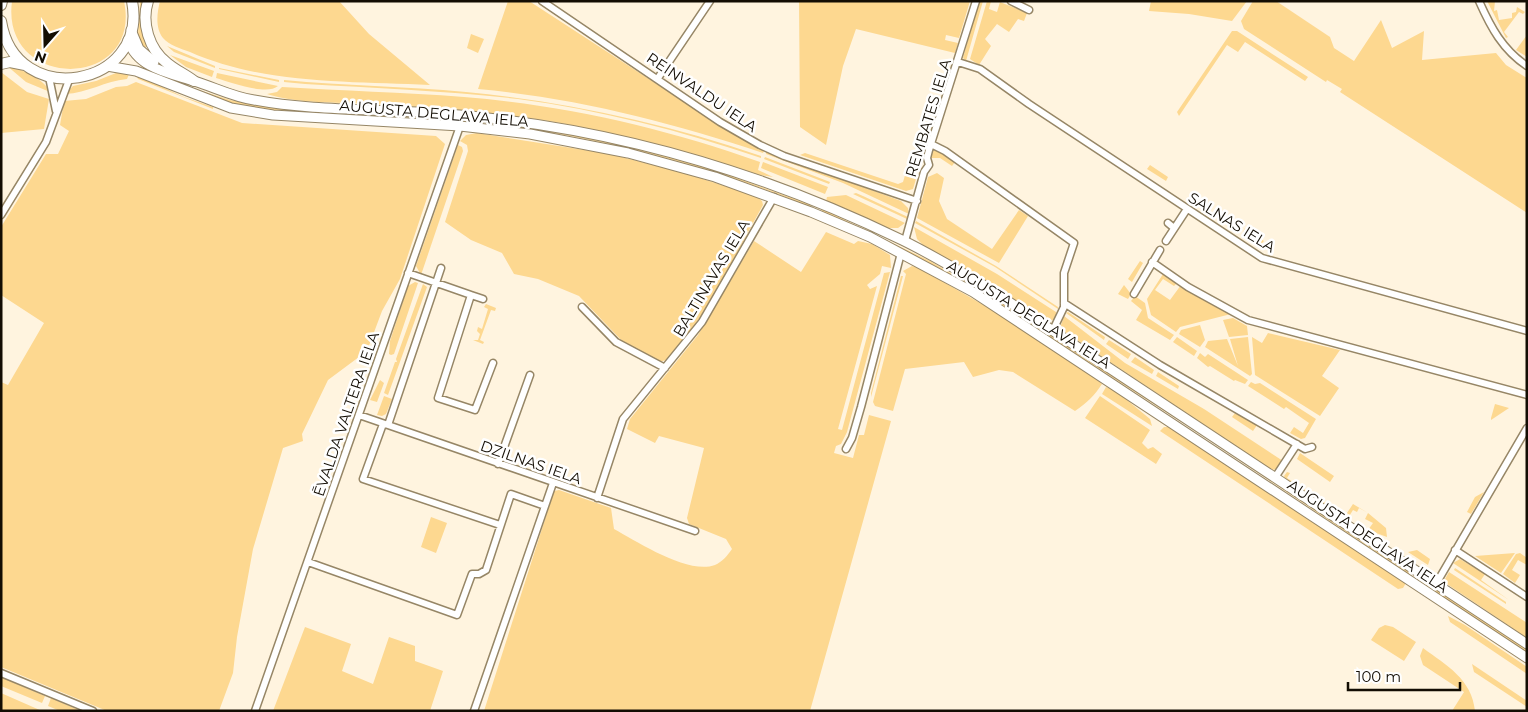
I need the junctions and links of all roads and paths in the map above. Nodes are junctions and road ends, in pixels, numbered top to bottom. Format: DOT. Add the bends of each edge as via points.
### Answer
graph roads {
  1 [pos="2,1"];
  2 [pos="132,1"];
  3 [pos="148,1"];
  4 [pos="542,1"];
  5 [pos="710,1"];
  6 [pos="976,1"];
  7 [pos="1011,1"];
  8 [pos="1479,1"];
  9 [pos="1,5"];
  10 [pos="1029,10"];
  11 [pos="2,26"];
  12 [pos="130,35"];
  13 [pos="1,57"];
  14 [pos="18,57"];
  15 [pos="958,62"];
  16 [pos="1,64"];
  17 [pos="26,65"];
  18 [pos="107,66"];
  19 [pos="1527,66"];
  20 [pos="49,77"];
  21 [pos="658,78"];
  22 [pos="69,80"];
  23 [pos="194,81"];
  24 [pos="56,111"];
  25 [pos="460,126"];
  26 [pos="931,144"];
  27 [pos="774,198"];
  28 [pos="917,201"];
  29 [pos="1187,208"];
  30 [pos="1,215"];
  31 [pos="1168,224"];
  32 [pos="1174,228"];
  33 [pos="904,241"];
  34 [pos="1166,241"];
  35 [pos="1160,250"];
  36 [pos="901,253"];
  37 [pos="1152,262"];
  38 [pos="441,268"];
  39 [pos="408,273"];
  40 [pos="436,283"];
  41 [pos="992,290"];
  42 [pos="1134,294"];
  43 [pos="471,295"];
  44 [pos="483,299"];
  45 [pos="986,300"];
  46 [pos="1064,303"];
  47 [pos="582,307"];
  48 [pos="1053,330"];
  49 [pos="1527,331"];
  50 [pos="493,363"];
  51 [pos="665,368"];
  52 [pos="530,376"];
  53 [pos="1527,395"];
  54 [pos="358,415"];
  55 [pos="385,424"];
  56 [pos="1527,428"];
  57 [pos="1297,444"];
  58 [pos="1312,447"];
  59 [pos="846,449"];
  60 [pos="498,464"];
  61 [pos="1276,476"];
  62 [pos="554,483"];
  63 [pos="597,498"];
  64 [pos="545,506"];
  65 [pos="500,525"];
  66 [pos="695,531"];
  67 [pos="1455,550"];
  68 [pos="308,562"];
  69 [pos="1436,584"];
  70 [pos="1527,597"];
  71 [pos="1527,644"];
  72 [pos="1527,658"];
  73 [pos="1,672"];
  74 [pos="93,711"];
  75 [pos="255,711"];
  76 [pos="474,711"];
  1 -- 9 [label="main road"];
  2 -- 12 [label="main road"];
  3 -- 23 [label="main road" via="145,22 152,46 167,64"];
  4 -- 21 [label="street, REINVALDU IELA"];
  5 -- 21 [label="street"];
  6 -- 15 [label="street, REMBATES IELA"];
  7 -- 10 [label="street"];
  8 -- 19 [label="street" via="1499,40 1512,56"];
  11 -- 14 [label="main road" via="8,44"];
  12 -- 18 [label="main road" via="122,51"];
  12 -- 23 [label="main road, AUGUSTA DEGLAVA IELA" via="144,55 169,72"];
  13 -- 14 [label="main road"];
  14 -- 17 [label="main road"];
  15 -- 26 [label="street, REMBATES IELA"];
  15 -- 29 [label="street, SALNAS IELA" via="980,69"];
  16 -- 17 [label="main road"];
  17 -- 20 [label="main road"];
  18 -- 22 [label="main road" via="89,76"];
  18 -- 25 [label="main road, AUGUSTA DEGLAVA IELA" via="133,70 230,108"];
  20 -- 22 [label="main road"];
  20 -- 24 [label="street"];
  21 -- 28 [label="street, REINVALDU IELA" via="720,122 760,145"];
  22 -- 24 [label="street"];
  23 -- 33 [label="main road, AUGUSTA DEGLAVA IELA" via="254,100 297,106 470,115 536,123 631,142 710,163 786,189"];
  24 -- 30 [label="street" via="46,142"];
  25 -- 27 [label="main road, AUGUSTA DEGLAVA IELA" via="530,134 628,153 715,177"];
  25 -- 39 [label="street, ĒVALDA VALTERA IELA"];
  26 -- 28 [label="street, REMBATES IELA" via="927,158 929,165 924,172"];
  26 -- 46 [label="street" via="1074,243 1064,272"];
  27 -- 36 [label="main road, AUGUSTA DEGLAVA IELA"];
  27 -- 51 [label="street, BALTINAVAS IELA" via="702,322"];
  28 -- 33 [label="street, REMBATES IELA"];
  29 -- 32 [label="street"];
  29 -- 49 [label="street, SALNAS IELA" via="1262,258"];
  31 -- 32 [label="street"];
  32 -- 34 [label="street"];
  33 -- 41 [label="main road, AUGUSTA DEGLAVA IELA"];
  35 -- 37 [label="street"];
  36 -- 45 [label="main road, AUGUSTA DEGLAVA IELA"];
  36 -- 59 [label="street" via="861,407"];
  37 -- 42 [label="street"];
  37 -- 53 [label="street" via="1188,287 1248,320"];
  38 -- 40 [label="street"];
  39 -- 40 [label="street"];
  39 -- 54 [label="street, ĒVALDA VALTERA IELA"];
  40 -- 43 [label="street"];
  40 -- 55 [label="street"];
  41 -- 45 [label="main road"];
  41 -- 48 [label="main road, AUGUSTA DEGLAVA IELA"];
  43 -- 44 [label="street"];
  43 -- 50 [label="street" via="438,398 475,410"];
  45 -- 72 [label="main road, AUGUSTA DEGLAVA IELA"];
  46 -- 48 [label="street"];
  46 -- 57 [label="street" via="1166,369"];
  47 -- 51 [label="street" via="616,342"];
  48 -- 61 [label="main road, AUGUSTA DEGLAVA IELA"];
  51 -- 63 [label="street, BALTINAVAS IELA" via="623,418"];
  52 -- 60 [label="street"];
  54 -- 55 [label="street, DZILNAS IELA"];
  54 -- 68 [label="street, ĒVALDA VALTERA IELA"];
  55 -- 60 [label="street, DZILNAS IELA"];
  55 -- 65 [label="street" via="363,480"];
  56 -- 67 [label="street"];
  57 -- 58 [label="street" via="1307,450"];
  57 -- 61 [label="street"];
  60 -- 62 [label="street, DZILNAS IELA"];
  61 -- 69 [label="main road, AUGUSTA DEGLAVA IELA"];
  62 -- 63 [label="street, DZILNAS IELA"];
  62 -- 64 [label="street"];
  63 -- 66 [label="street, DZILNAS IELA"];
  64 -- 65 [label="street" via="511,494"];
  64 -- 76 [label="street"];
  65 -- 68 [label="street" via="486,570 472,574 457,615"];
  67 -- 69 [label="street"];
  67 -- 70 [label="street"];
  68 -- 75 [label="street, ĒVALDA VALTERA IELA"];
  69 -- 71 [label="main road, AUGUSTA DEGLAVA IELA"];
  73 -- 74 [label="street"];
}
